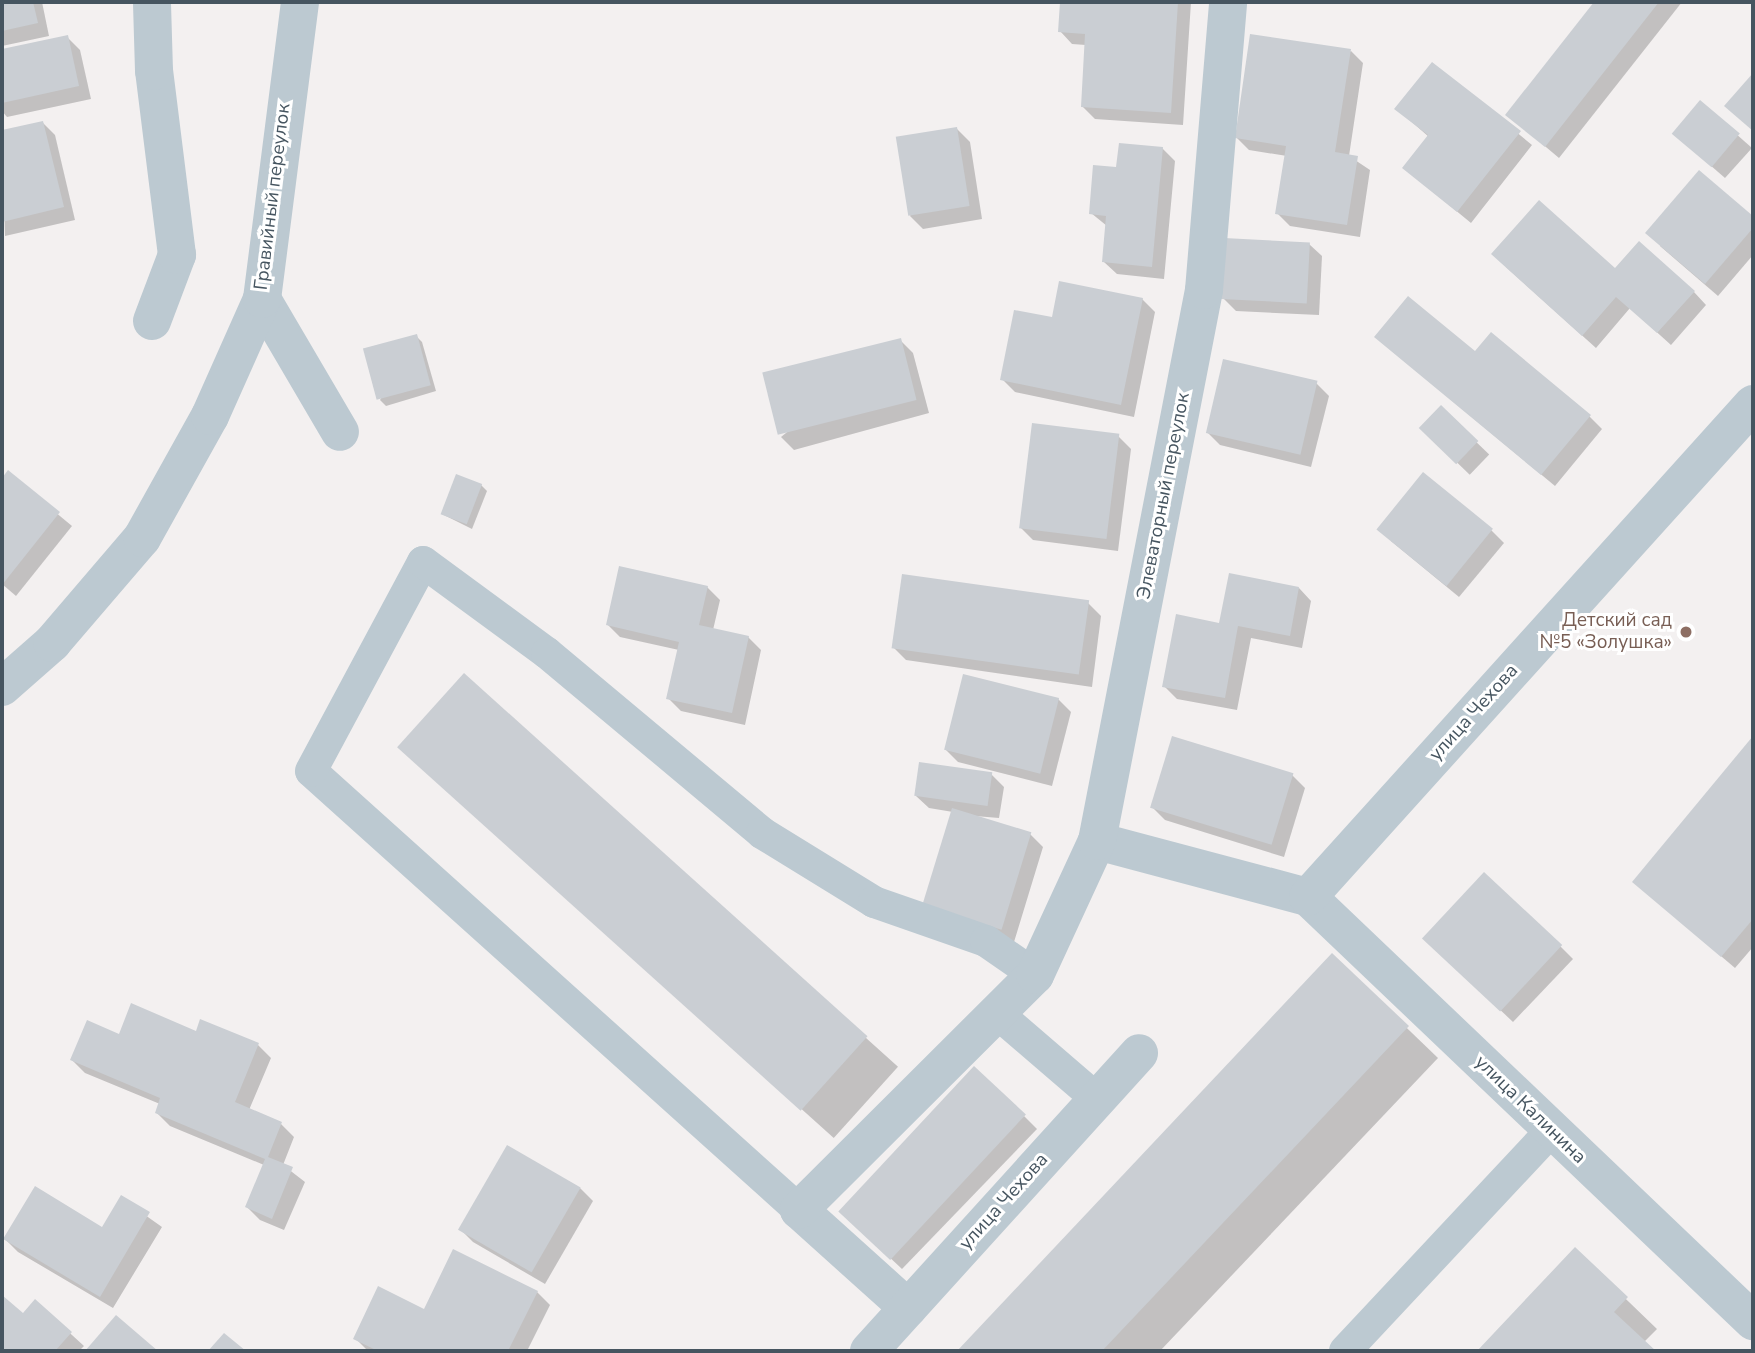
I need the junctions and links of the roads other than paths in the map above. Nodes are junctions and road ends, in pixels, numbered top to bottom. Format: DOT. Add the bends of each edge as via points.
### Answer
graph roads {
  1 [pos="152,2"];
  2 [pos="300,2"];
  3 [pos="1228,2"];
  4 [pos="261,299"];
  5 [pos="152,321"];
  6 [pos="1753,404"];
  7 [pos="340,432"];
  8 [pos="2,688"];
  9 [pos="1097,841"];
  10 [pos="1308,897"];
  11 [pos="1035,975"];
  12 [pos="997,1013"];
  13 [pos="1139,1053"];
  14 [pos="1097,1099"];
  15 [pos="1551,1131"];
  16 [pos="799,1210"];
  17 [pos="908,1308"];
  18 [pos="1753,1321"];
  19 [pos="869,1351"];
  20 [pos="1345,1351"];
  1 -- 5 [label="street" via="154,71 177,255"];
  2 -- 4 [label="street, Гравийный переулок"];
  3 -- 9 [label="street, Элеваторный переулок" via="1203,290"];
  4 -- 7 [label="street"];
  4 -- 8 [label="street, Гравийный переулок" via="210,416 142,538 52,643"];
  6 -- 10 [label="street, улица Чехова"];
  9 -- 10 [label="street"];
  9 -- 11 [label="street, Элеваторный переулок"];
  10 -- 15 [label="street, улица Калинина"];
  11 -- 12 [label="street"];
  11 -- 16 [label="lane" via="986,941 874,902 762,833 547,653 423,562 311,771"];
  12 -- 14 [label="lane"];
  12 -- 16 [label="street"];
  13 -- 14 [label="street, улица Чехова"];
  14 -- 17 [label="street, улица Чехова"];
  15 -- 18 [label="street, улица Калинина"];
  15 -- 20 [label="lane"];
  16 -- 17 [label="street"];
  17 -- 19 [label="street, улица Чехова"];
}
